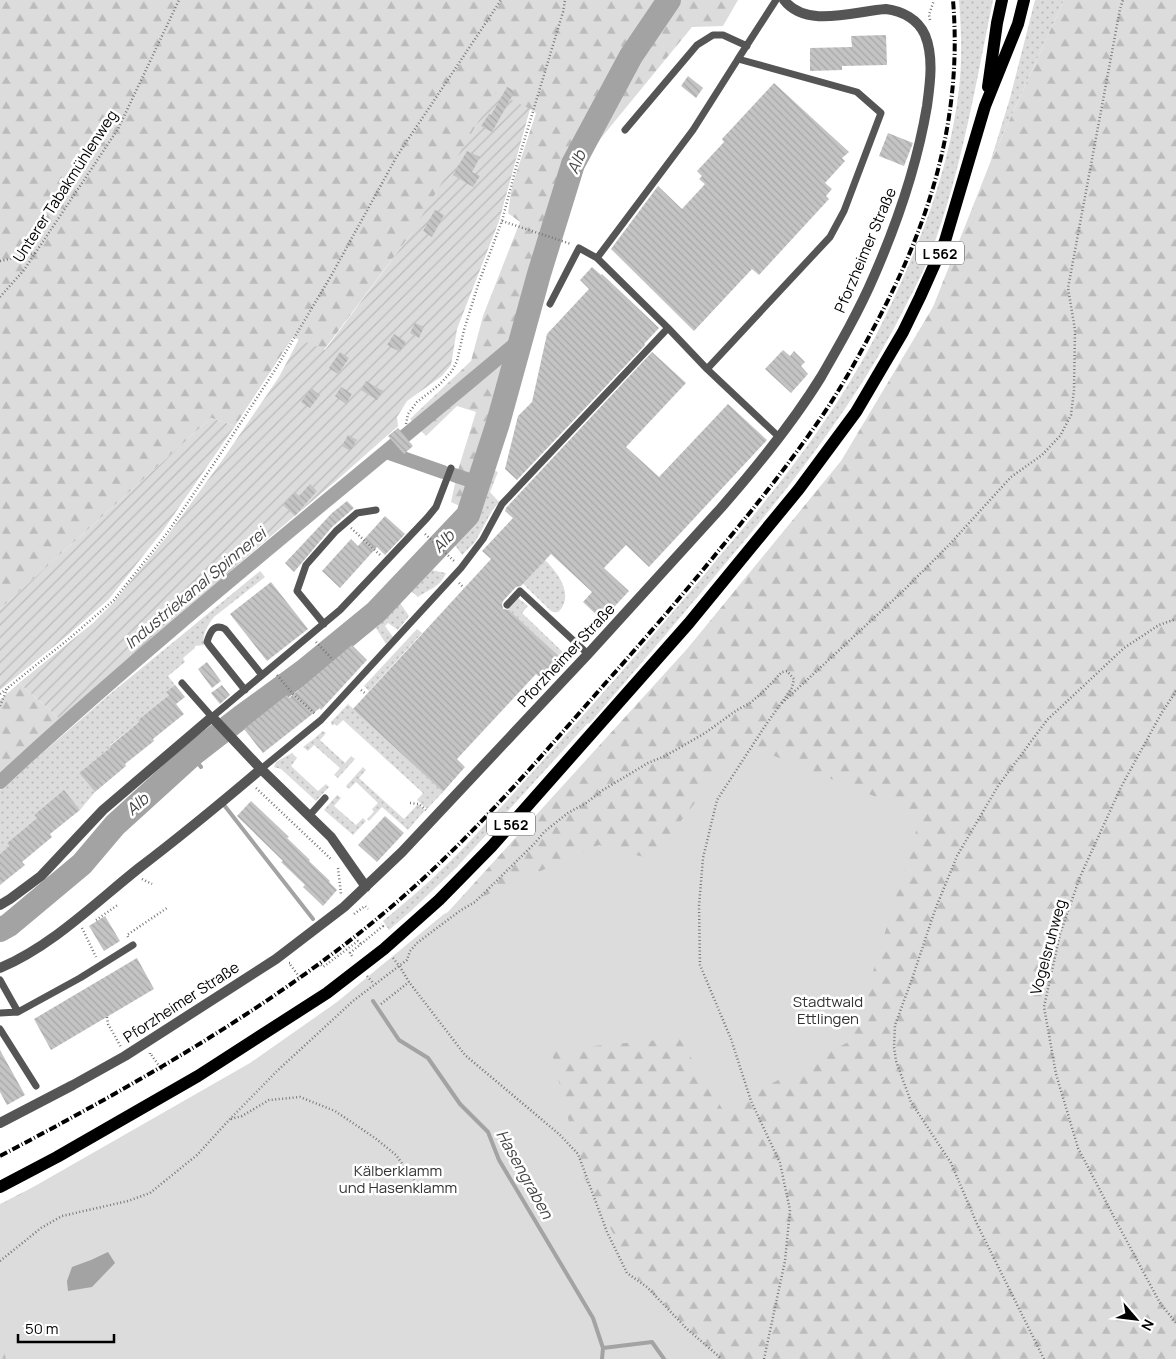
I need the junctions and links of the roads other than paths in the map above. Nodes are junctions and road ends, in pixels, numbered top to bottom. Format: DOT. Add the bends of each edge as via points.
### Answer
graph roads {
  1 [pos="776,0"];
  2 [pos="784,0"];
  3 [pos="1002,0"];
  4 [pos="1024,0"];
  5 [pos="747,46"];
  6 [pos="738,59"];
  7 [pos="985,106"];
  8 [pos="625,130"];
  9 [pos="596,258"];
  10 [pos="550,304"];
  11 [pos="668,328"];
  12 [pos="707,369"];
  13 [pos="779,437"];
  14 [pos="451,468"];
  15 [pos="376,510"];
  16 [pos="507,605"];
  17 [pos="324,624"];
  18 [pos="588,654"];
  19 [pos="262,675"];
  20 [pos="182,682"];
  21 [pos="245,690"];
  22 [pos="215,721"];
  23 [pos="260,770"];
  24 [pos="325,798"];
  25 [pos="309,816"];
  26 [pos="366,888"];
  27 [pos="0,905"];
  28 [pos="133,945"];
  29 [pos="0,968"];
  30 [pos="0,980"];
  31 [pos="18,1012"];
  32 [pos="0,1013"];
  33 [pos="0,1029"];
  34 [pos="36,1086"];
  35 [pos="0,1123"];
  36 [pos="0,1187"];
  1 -- 5 [label="lane"];
  2 -- 13 [label="street, Pforzheimer Straße" via="808,16 886,10 902,13 916,22 925,35 930,76 922,133 910,182 874,277 820,378"];
  3 -- 7 [label="main road, L 562"];
  4 -- 7 [label="main road, L 562" via="1018,24"];
  5 -- 6 [label="lane"];
  5 -- 8 [label="lane" via="723,35 713,35 697,45"];
  6 -- 9 [label="lane" via="693,130"];
  6 -- 12 [label="lane" via="857,92 881,113 844,211 830,237"];
  7 -- 36 [label="main road, L 562" via="945,241 903,332 856,412 799,489 689,623 492,846 384,949 326,993 198,1076"];
  9 -- 10 [label="lane" via="579,248"];
  9 -- 11 [label="lane"];
  11 -- 12 [label="lane"];
  11 -- 23 [label="lane" via="502,504 483,539 461,568 321,720"];
  12 -- 13 [label="lane"];
  13 -- 18 [label="street, Pforzheimer Straße" via="720,510"];
  14 -- 17 [label="lane" via="436,507"];
  15 -- 17 [label="lane" via="357,513 306,565 296,590"];
  16 -- 18 [label="lane" via="520,591"];
  17 -- 19 [label="lane"];
  18 -- 26 [label="street, Pforzheimer Straße"];
  19 -- 21 [label="lane"];
  19 -- 21 [label="lane" via="225,629 220,626 211,630 208,645"];
  20 -- 22 [label="lane"];
  21 -- 22 [label="lane"];
  22 -- 23 [label="street"];
  22 -- 27 [label="street" via="103,810 40,876"];
  23 -- 25 [label="street"];
  23 -- 29 [label="street" via="77,920"];
  24 -- 25 [label="lane"];
  25 -- 26 [label="street" via="331,837"];
  26 -- 35 [label="street, Pforzheimer Straße" via="276,959 125,1056"];
  28 -- 31 [label="lane"];
  30 -- 31 [label="lane"];
  31 -- 32 [label="lane"];
  33 -- 34 [label="lane"];
}
